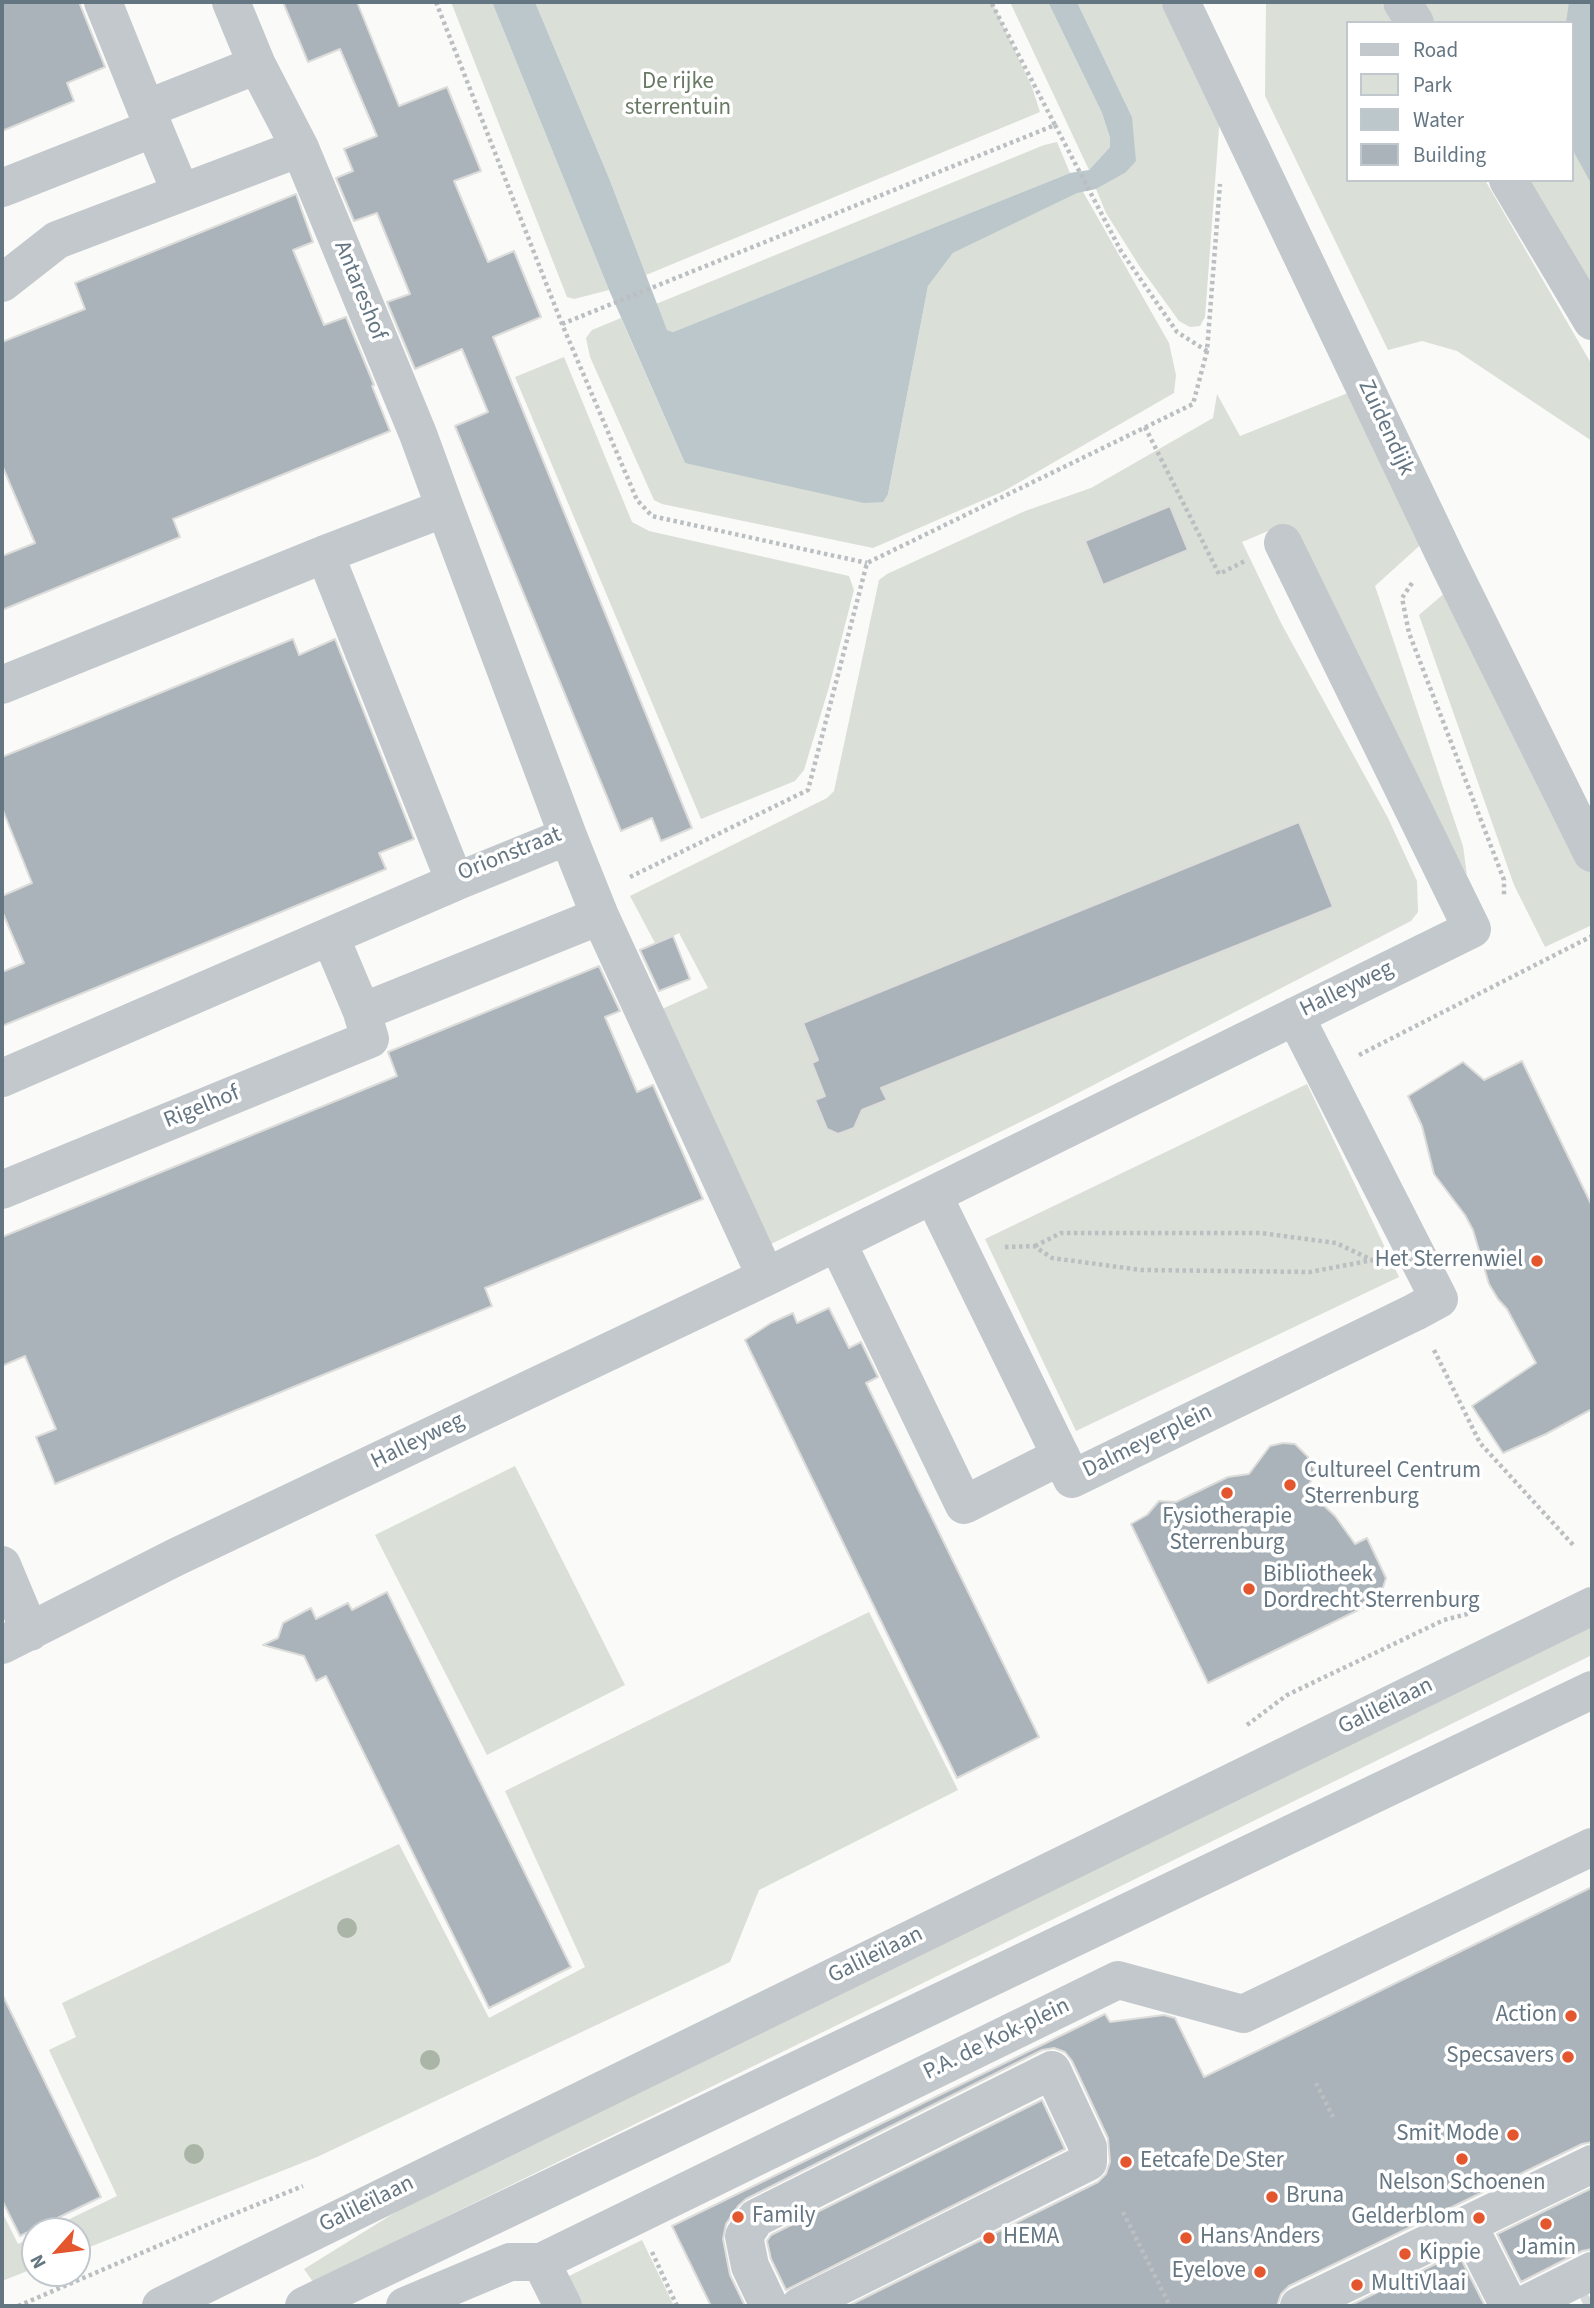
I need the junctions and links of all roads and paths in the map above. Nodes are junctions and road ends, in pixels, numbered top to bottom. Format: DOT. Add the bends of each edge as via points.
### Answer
graph roads {
  1 [pos="103,2"];
  2 [pos="231,2"];
  3 [pos="436,2"];
  4 [pos="991,2"];
  5 [pos="1181,2"];
  6 [pos="1402,2"];
  7 [pos="1414,21"];
  8 [pos="257,65"];
  9 [pos="150,119"];
  10 [pos="1055,125"];
  11 [pos="300,148"];
  12 [pos="1221,177"];
  13 [pos="1509,182"];
  14 [pos="2,188"];
  15 [pos="181,193"];
  16 [pos="2,283"];
  17 [pos="1592,321"];
  18 [pos="562,324"];
  19 [pos="1207,351"];
  20 [pos="1145,427"];
  21 [pos="445,508"];
  22 [pos="1283,543"];
  23 [pos="325,554"];
  24 [pos="1448,562"];
  25 [pos="867,563"];
  26 [pos="2,685"];
  27 [pos="568,836"];
  28 [pos="1592,853"];
  29 [pos="455,882"];
  30 [pos="596,905"];
  31 [pos="1472,929"];
  32 [pos="330,936"];
  33 [pos="1592,936"];
  34 [pos="362,1012"];
  35 [pos="1294,1016"];
  36 [pos="1324,1071"];
  37 [pos="2,1079"];
  38 [pos="4,1183"];
  39 [pos="933,1195"];
  40 [pos="837,1242"];
  41 [pos="1034,1246"];
  42 [pos="959,1249"];
  43 [pos="1372,1260"];
  44 [pos="766,1277"];
  45 [pos="1423,1298"];
  46 [pos="1061,1456"];
  47 [pos="1575,1547"];
  48 [pos="2,1565"];
  49 [pos="1592,1606"];
  50 [pos="16,1639"];
  51 [pos="1592,1690"];
  52 [pos="1592,1847"];
  53 [pos="1316,2083"];
  54 [pos="1333,2117"];
  55 [pos="1592,2164"];
  56 [pos="1123,2211"];
  57 [pos="635,2216"];
  58 [pos="1468,2225"];
  59 [pos="541,2262"];
  60 [pos="396,2264"];
  61 [pos="1592,2271"];
  62 [pos="323,2302"];
  63 [pos="413,2305"];
  64 [pos="161,2306"];
  65 [pos="563,2306"];
  66 [pos="677,2306"];
  67 [pos="769,2306"];
  68 [pos="800,2306"];
  69 [pos="1170,2306"];
  70 [pos="1299,2306"];
  71 [pos="1509,2306"];
  72 [pos="1522,2306"];
  1 -- 9 [label="street"];
  2 -- 8 [label="street, Antareshof"];
  3 -- 18 [label="path"];
  4 -- 10 [label="path"];
  5 -- 24 [label="street, Zuidendijk"];
  6 -- 7 [label="street"];
  8 -- 9 [label="street"];
  8 -- 11 [label="street, Antareshof"];
  9 -- 14 [label="street"];
  9 -- 15 [label="street"];
  10 -- 18 [label="path"];
  10 -- 19 [label="path" via="1121,251 1177,332"];
  11 -- 15 [label="street"];
  11 -- 21 [label="street, Antareshof"];
  12 -- 19 [label="path"];
  13 -- 17 [label="street"];
  15 -- 16 [label="street" via="57,240"];
  18 -- 25 [label="path" via="637,500 652,516"];
  19 -- 20 [label="path" via="1193,404"];
  20 -- 22 [label="path" via="1219,574"];
  20 -- 25 [label="path"];
  21 -- 23 [label="street"];
  21 -- 27 [label="street, Orionstraat"];
  22 -- 31 [label="street"];
  23 -- 26 [label="street"];
  23 -- 29 [label="street, Orionstraat"];
  24 -- 28 [label="street, Zuidendijk"];
  24 -- 31 [label="path" via="1415,578 1402,598 1409,634 1504,880 1497,912"];
  25 -- 30 [label="path" via="807,790"];
  27 -- 29 [label="street, Orionstraat"];
  27 -- 30 [label="street"];
  29 -- 32 [label="street"];
  30 -- 34 [label="street"];
  30 -- 44 [label="street"];
  31 -- 35 [label="street, Halleyweg"];
  32 -- 34 [label="street, Rigelhof"];
  32 -- 37 [label="street"];
  33 -- 36 [label="path"];
  34 -- 38 [label="street, Rigelhof" via="370,1039"];
  35 -- 36 [label="street"];
  35 -- 39 [label="street, Halleyweg"];
  36 -- 45 [label="street"];
  39 -- 40 [label="street, Halleyweg"];
  39 -- 42 [label="street, Dalmeyerplein"];
  40 -- 44 [label="street, Halleyweg"];
  40 -- 46 [label="street" via="964,1505"];
  41 -- 42 [label="path"];
  41 -- 43 [label="path" via="1052,1258 1141,1270 1310,1272"];
  41 -- 43 [label="path" via="1061,1233 1261,1233 1336,1243"];
  42 -- 46 [label="street, Dalmeyerplein"];
  43 -- 45 [label="path"];
  44 -- 50 [label="street, Halleyweg" via="176,1557"];
  45 -- 46 [label="street, Dalmeyerplein" via="1072,1479"];
  45 -- 47 [label="path" via="1480,1443"];
  48 -- 50 [label="street"];
  49 -- 64 [label="street, Galileïlaan"];
  51 -- 60 [label="street"];
  52 -- 57 [label="street, P.A. de Kok-plein" via="1243,2014 1118,1980"];
  53 -- 54 [label="path"];
  55 -- 58 [label="street"];
  56 -- 69 [label="path"];
  57 -- 59 [label="street, P.A. de Kok-plein"];
  57 -- 66 [label="path"];
  58 -- 70 [label="street"];
  58 -- 71 [label="street"];
  59 -- 63 [label="street, P.A. de Kok-plein" via="510,2262"];
  59 -- 65 [label="street"];
  60 -- 62 [label="street"];
  60 -- 63 [label="street"];
  61 -- 72 [label="street"];
  67 -- 68 [label="street" via="750,2266 744,2236 756,2218 1052,2070 1088,2147 1088,2162"];
}
